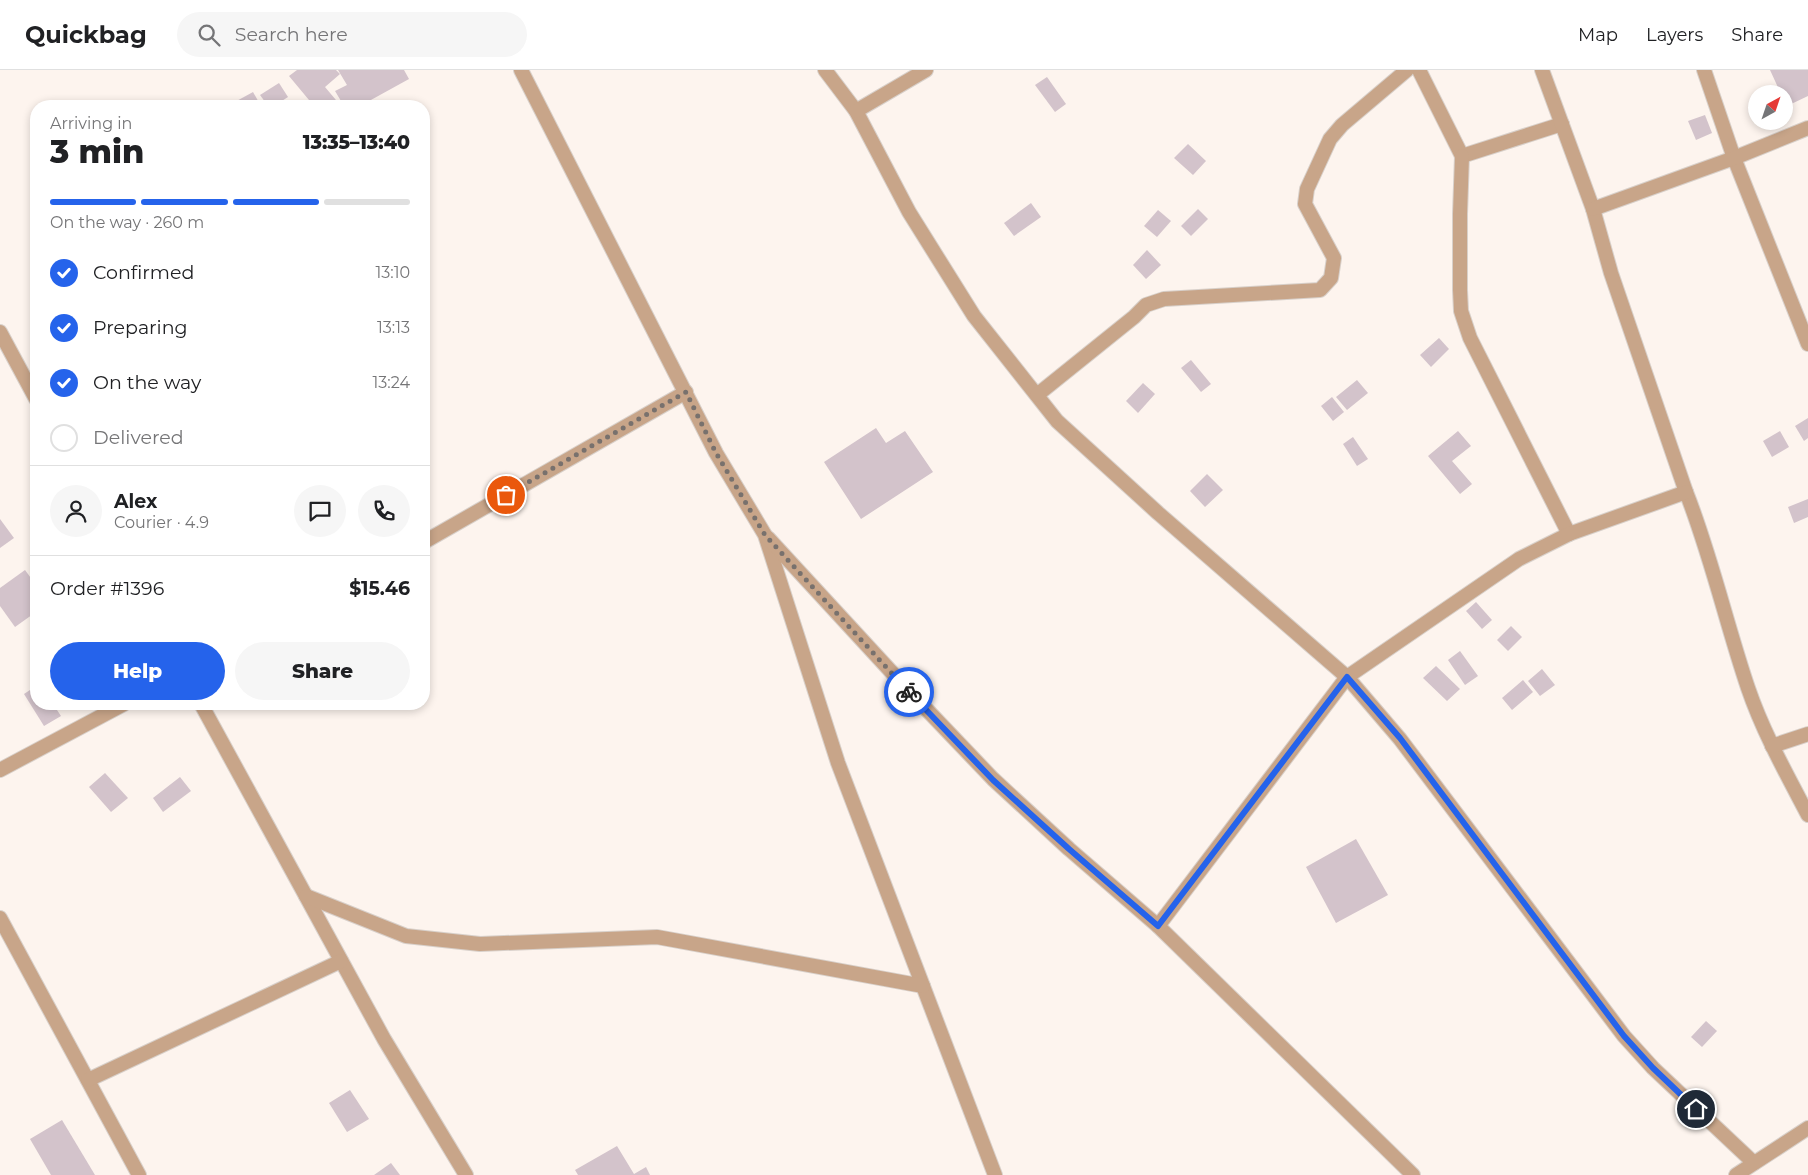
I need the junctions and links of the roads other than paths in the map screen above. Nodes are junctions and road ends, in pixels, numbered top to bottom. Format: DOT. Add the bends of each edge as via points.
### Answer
graph roads {
  1 [pos="521,70"];
  2 [pos="825,70"];
  3 [pos="1407,70"];
  4 [pos="1420,70"];
  5 [pos="1542,70"];
  6 [pos="1704,70"];
  7 [pos="922,71"];
  8 [pos="856,111"];
  9 [pos="1562,124"];
  10 [pos="1808,128"];
  11 [pos="1462,156"];
  12 [pos="1734,158"];
  13 [pos="1593,209"];
  14 [pos="0,332"];
  15 [pos="1808,344"];
  16 [pos="30,388"];
  17 [pos="686,392"];
  18 [pos="1037,394"];
  19 [pos="1686,492"];
  20 [pos="1569,534"];
  21 [pos="765,535"];
  22 [pos="430,539"];
  23 [pos="1347,677"];
  24 [pos="113,710"];
  25 [pos="205,710"];
  26 [pos="1808,734"];
  27 [pos="1772,746"];
  28 [pos="0,770"];
  29 [pos="1808,815"];
  30 [pos="306,896"];
  31 [pos="0,918"];
  32 [pos="1158,926"];
  33 [pos="341,961"];
  34 [pos="923,986"];
  35 [pos="88,1080"];
  36 [pos="1808,1128"];
  37 [pos="1754,1163"];
  38 [pos="139,1175"];
  39 [pos="466,1175"];
  40 [pos="995,1175"];
  41 [pos="1413,1175"];
  42 [pos="1736,1175"];
  1 -- 17 [label="street"];
  2 -- 8 [label="street"];
  3 -- 18 [label="street" via="1342,124 1330,139 1307,189 1305,204 1334,258 1332,278 1320,290 1164,299 1146,305"];
  4 -- 11 [label="street"];
  5 -- 9 [label="street"];
  6 -- 12 [label="street"];
  7 -- 8 [label="street"];
  8 -- 18 [label="street" via="909,212 974,316"];
  9 -- 11 [label="street"];
  9 -- 13 [label="street"];
  10 -- 12 [label="street"];
  11 -- 20 [label="street" via="1461,311 1470,338"];
  12 -- 13 [label="street"];
  12 -- 15 [label="street"];
  13 -- 19 [label="street" via="1611,273"];
  14 -- 16 [label="street"];
  17 -- 21 [label="street" via="716,453"];
  17 -- 22 [label="street"];
  18 -- 23 [label="street" via="1057,421"];
  19 -- 20 [label="street"];
  19 -- 27 [label="street" via="1748,688"];
  20 -- 23 [label="street" via="1519,559"];
  21 -- 32 [label="street" via="993,780"];
  21 -- 34 [label="street" via="838,763"];
  23 -- 32 [label="street"];
  23 -- 37 [label="street" via="1400,738 1624,1036 1653,1068"];
  24 -- 28 [label="street"];
  25 -- 30 [label="street"];
  26 -- 27 [label="street"];
  27 -- 29 [label="street"];
  30 -- 33 [label="street"];
  30 -- 34 [label="street" via="406,936 480,944 657,937"];
  31 -- 35 [label="street"];
  32 -- 41 [label="street"];
  33 -- 35 [label="street"];
  33 -- 39 [label="street"];
  34 -- 40 [label="street"];
  35 -- 38 [label="street"];
  36 -- 37 [label="street"];
  37 -- 42 [label="street"];
}
